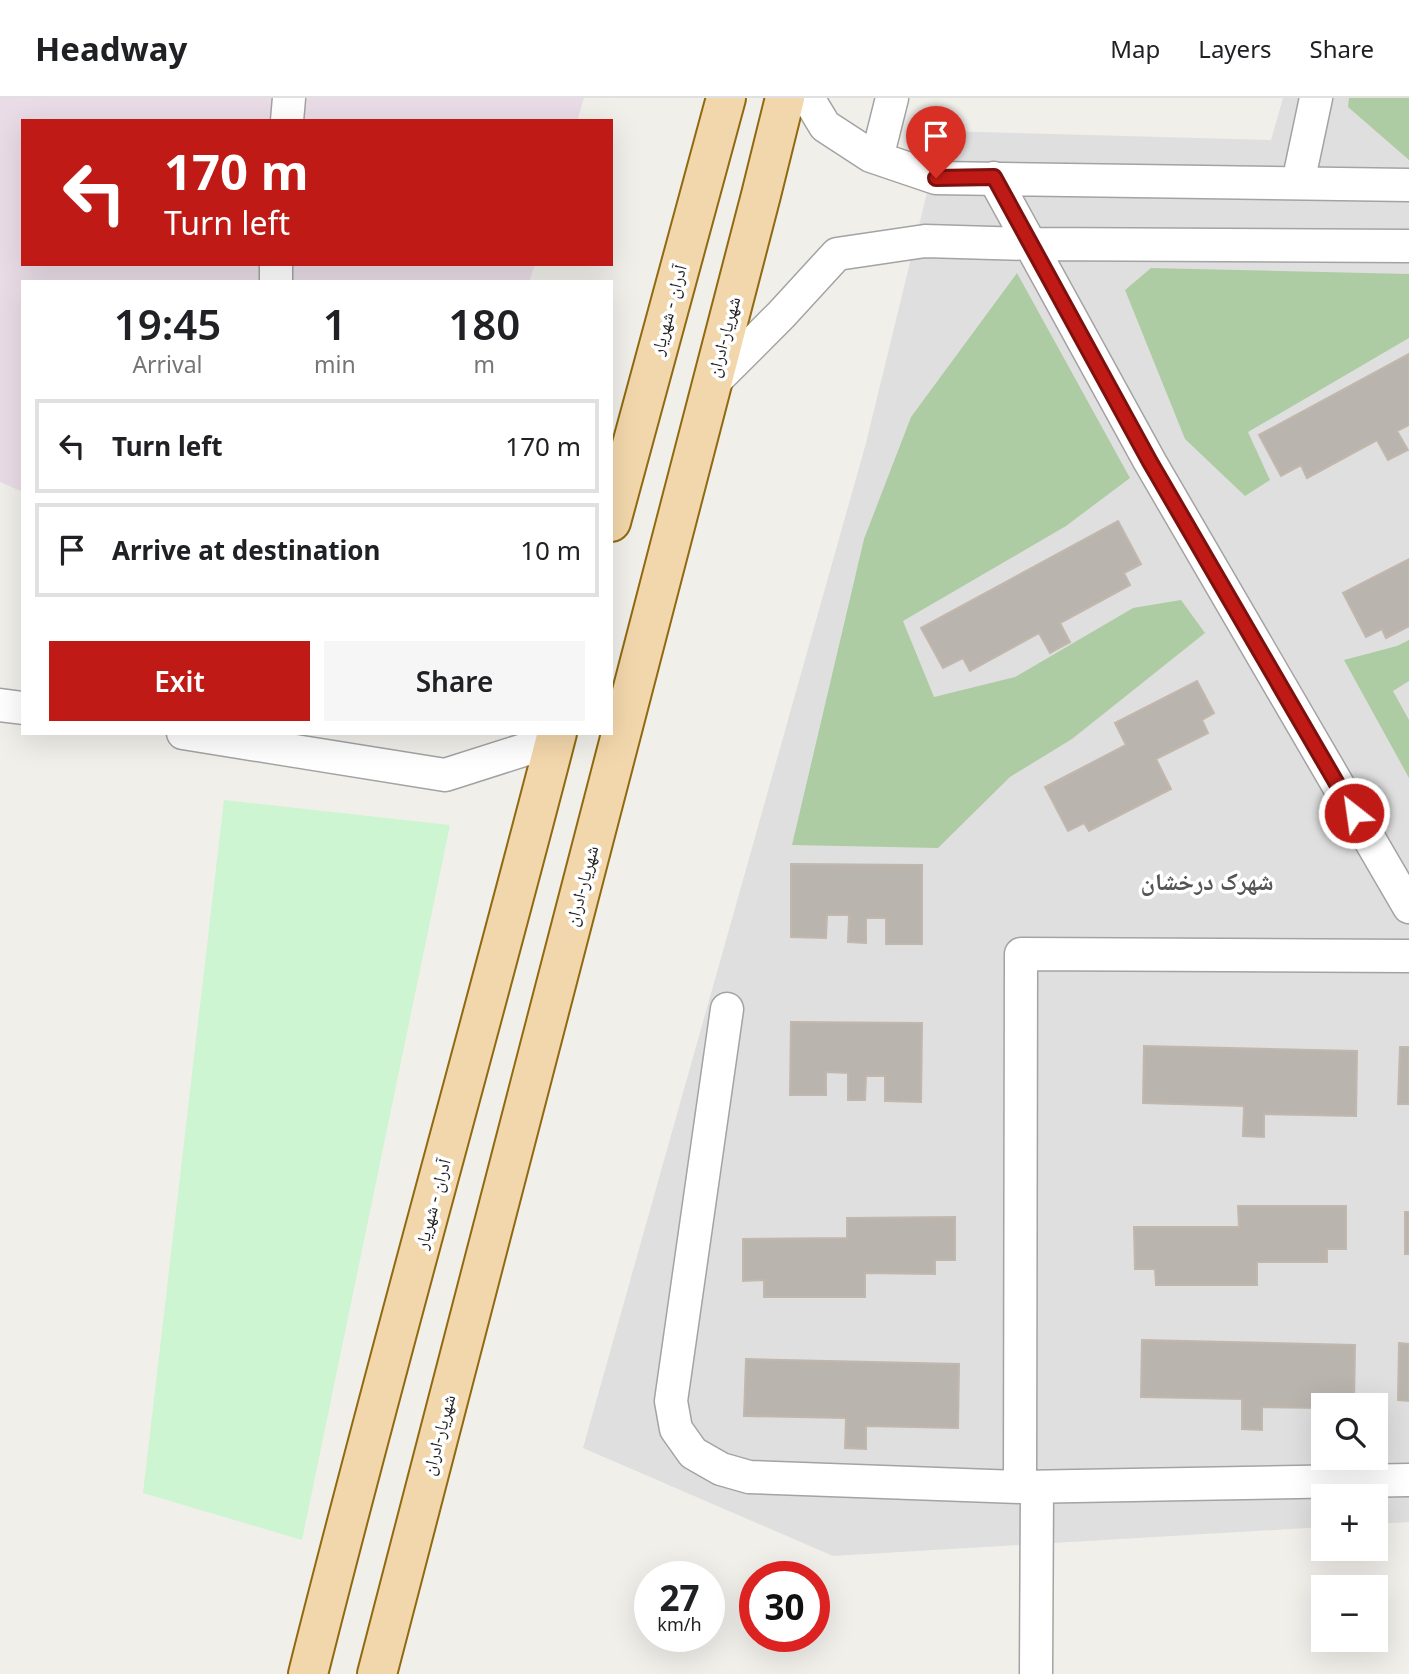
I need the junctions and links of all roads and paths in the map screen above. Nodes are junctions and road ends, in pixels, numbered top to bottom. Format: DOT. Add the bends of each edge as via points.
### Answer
graph roads {
  1 [pos="289,98"];
  2 [pos="726,98"];
  3 [pos="785,98"];
  4 [pos="808,98"];
  5 [pos="892,98"];
  6 [pos="1316,98"];
  7 [pos="287,119"];
  8 [pos="877,158"];
  9 [pos="994,177"];
  10 [pos="1298,183"];
  11 [pos="1409,185"];
  12 [pos="1031,244"];
  13 [pos="1409,246"];
  14 [pos="712,384"];
  15 [pos="613,515"];
  16 [pos="0,705"];
  17 [pos="21,708"];
  18 [pos="206,735"];
  19 [pos="556,737"];
  20 [pos="277,741"];
  21 [pos="1409,907"];
  22 [pos="1409,956"];
  23 [pos="727,1009"];
  24 [pos="1409,1480"];
  25 [pos="1029,1487"];
  26 [pos="308,1674"];
  27 [pos="377,1674"];
  28 [pos="1036,1674"];
  1 -- 7 [label="street"];
  2 -- 15 [label="main road, آدران - شهریار"];
  3 -- 14 [label="main road, شهریار-ادران"];
  4 -- 8 [label="street" via="825,126"];
  5 -- 8 [label="street"];
  6 -- 10 [label="street"];
  8 -- 9 [label="street" via="936,178"];
  9 -- 10 [label="street"];
  9 -- 12 [label="street"];
  10 -- 11 [label="street"];
  12 -- 13 [label="street"];
  12 -- 14 [label="street" via="925,241 837,254"];
  12 -- 21 [label="street" via="1150,462"];
  14 -- 27 [label="main road, شهریار-ادران"];
  16 -- 17 [label="street"];
  18 -- 20 [label="street"];
  19 -- 20 [label="street" via="445,775"];
  19 -- 26 [label="main road, آدران - شهریار"];
  22 -- 25 [label="street" via="1021,954"];
  23 -- 25 [label="street" via="671,1401 676,1429 693,1453 721,1469 749,1477"];
  24 -- 25 [label="street"];
  25 -- 28 [label="street"];
}
